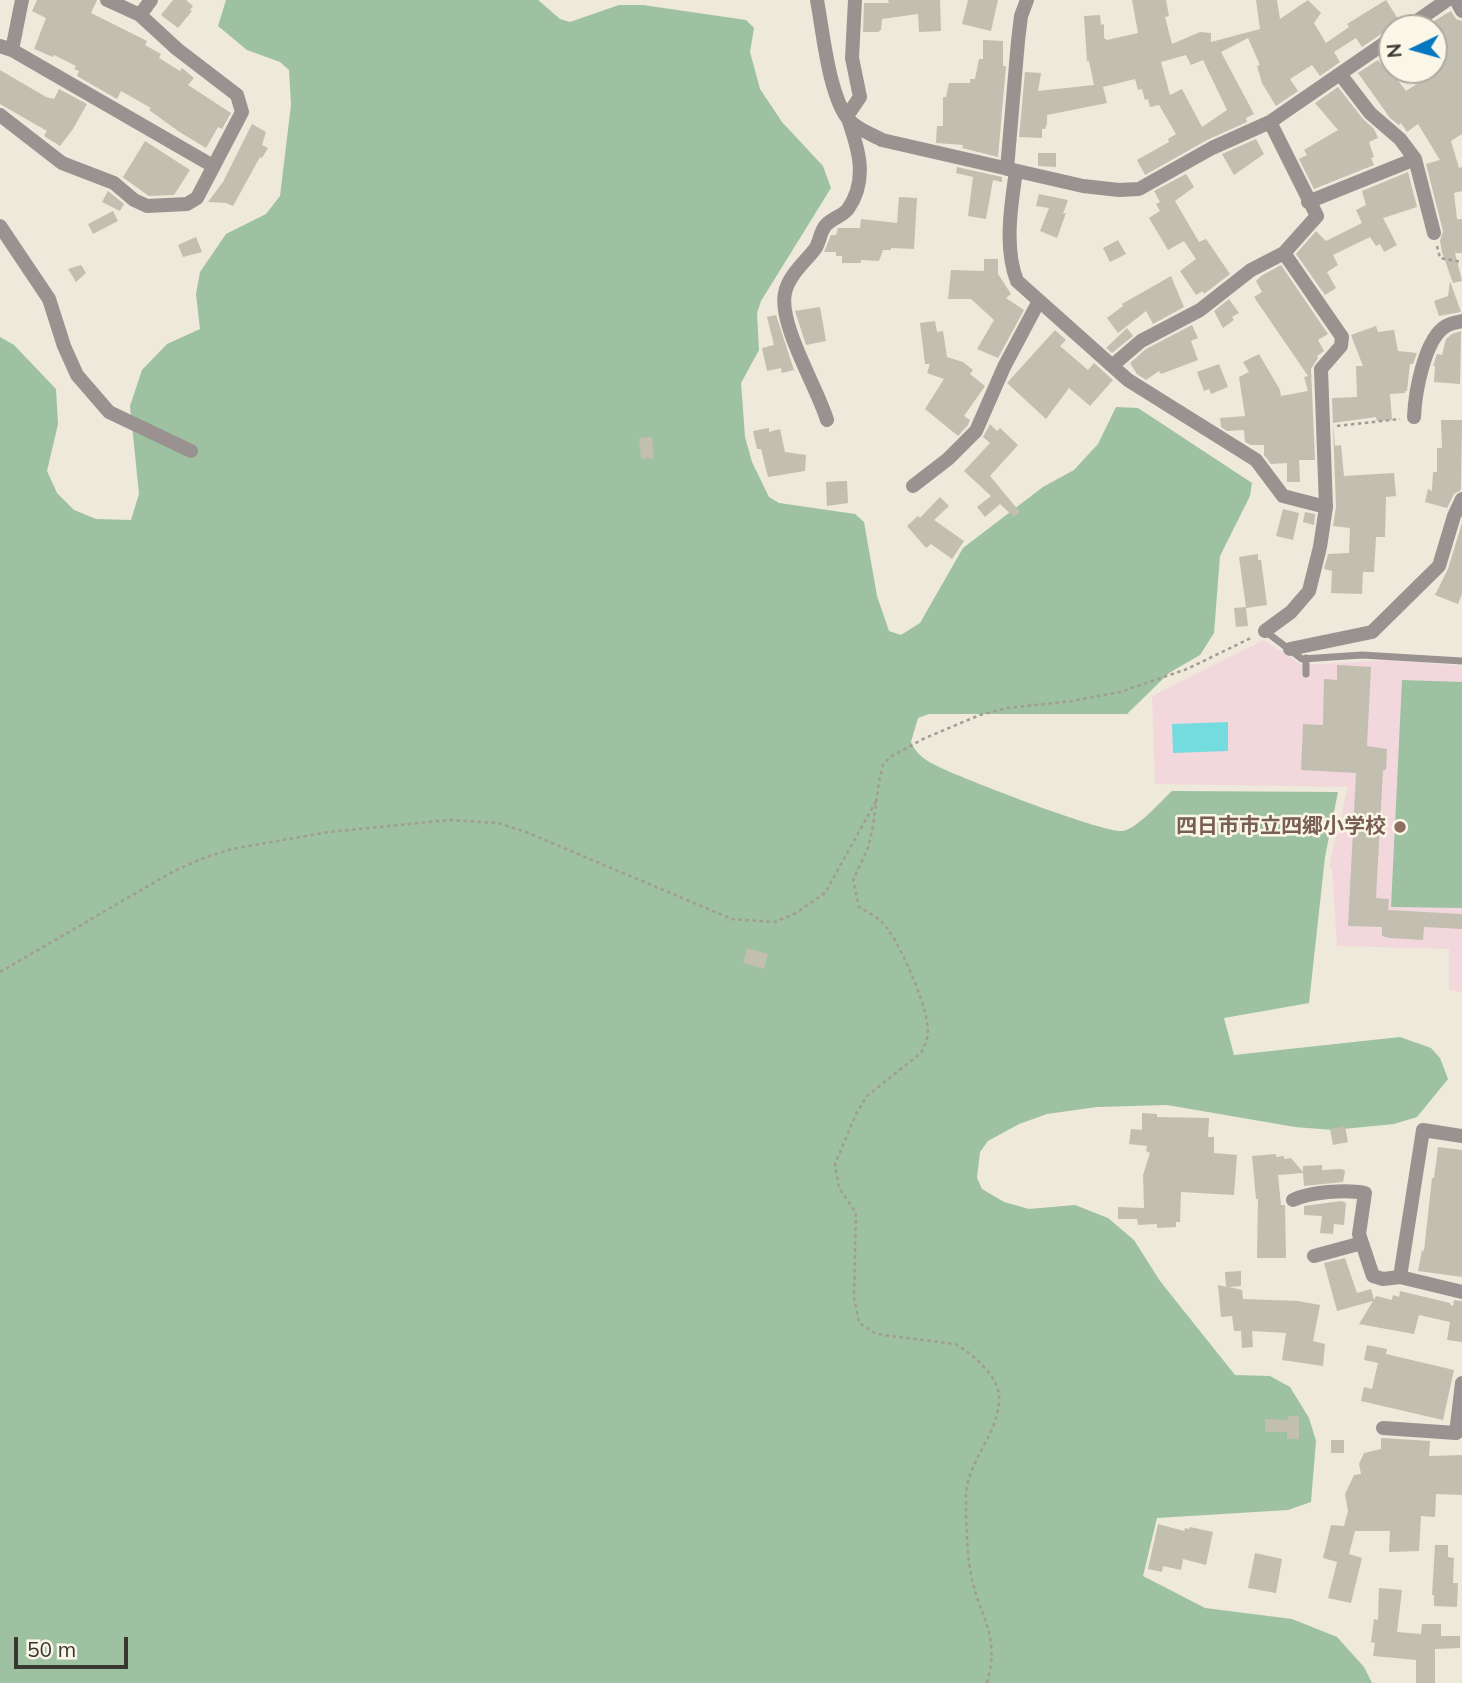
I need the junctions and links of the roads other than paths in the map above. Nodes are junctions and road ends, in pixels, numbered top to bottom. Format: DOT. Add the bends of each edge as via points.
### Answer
graph roads {
  1 [pos="22,0"];
  2 [pos="107,0"];
  3 [pos="151,0"];
  4 [pos="817,0"];
  5 [pos="855,0"];
  6 [pos="1027,0"];
  7 [pos="1447,0"];
  8 [pos="1456,0"];
  9 [pos="1462,11"];
  10 [pos="1427,14"];
  11 [pos="140,15"];
  12 [pos="6,48"];
  13 [pos="1378,48"];
  14 [pos="1340,74"];
  15 [pos="0,115"];
  16 [pos="846,116"];
  17 [pos="1270,122"];
  18 [pos="1415,159"];
  19 [pos="213,166"];
  20 [pos="1012,170"];
  21 [pos="1308,202"];
  22 [pos="0,226"];
  23 [pos="1434,233"];
  24 [pos="1283,253"];
  25 [pos="1039,301"];
  26 [pos="1462,321"];
  27 [pos="1112,365"];
  28 [pos="1414,417"];
  29 [pos="827,420"];
  30 [pos="191,451"];
  31 [pos="912,486"];
  32 [pos="1462,499"];
  33 [pos="1325,507"];
  34 [pos="1265,631"];
  35 [pos="1290,649"];
  36 [pos="1306,658"];
  37 [pos="1462,662"];
  38 [pos="1307,674"];
  39 [pos="1462,1136"];
  40 [pos="1293,1200"];
  41 [pos="1362,1243"];
  42 [pos="1314,1256"];
  43 [pos="1400,1277"];
  44 [pos="1462,1292"];
  45 [pos="1462,1382"];
  46 [pos="1383,1429"];
  47 [pos="1459,1433"];
  1 -- 12 [label="street"];
  2 -- 11 [label="street"];
  3 -- 11 [label="street"];
  4 -- 16 [label="street" via="834,89"];
  5 -- 16 [label="street" via="852,58 860,97"];
  6 -- 20 [label="street" via="1018,41"];
  7 -- 10 [label="street"];
  8 -- 9 [label="street"];
  11 -- 19 [label="street" via="237,94 242,112"];
  12 -- 19 [label="street"];
  13 -- 14 [label="street"];
  14 -- 17 [label="street"];
  14 -- 18 [label="street"];
  15 -- 19 [label="street" via="62,163 114,183 147,206 187,204 197,198"];
  16 -- 20 [label="street" via="881,140"];
  16 -- 29 [label="street" via="860,157 853,199 847,211 825,226 816,248 804,259 785,293 799,355"];
  17 -- 20 [label="street" via="1139,189 1083,187"];
  17 -- 21 [label="street"];
  18 -- 21 [label="street"];
  18 -- 23 [label="street"];
  20 -- 25 [label="street" via="1011,266 1017,281"];
  21 -- 24 [label="street" via="1317,216"];
  22 -- 30 [label="street" via="49,299 77,375 109,412"];
  24 -- 27 [label="street" via="1251,270 1200,310 1141,341"];
  24 -- 33 [label="street" via="1342,337 1341,346 1321,369"];
  25 -- 27 [label="street"];
  25 -- 31 [label="street" via="976,431"];
  26 -- 28 [label="street" via="1444,327 1427,352 1415,394"];
  27 -- 33 [label="street" via="1128,380 1256,460 1283,496"];
  32 -- 35 [label="street" via="1439,566 1372,632"];
  33 -- 34 [label="street" via="1309,590 1291,612"];
  34 -- 35 [label="lane"];
  35 -- 36 [label="lane"];
  36 -- 37 [label="lane" via="1362,655"];
  36 -- 38 [label="lane"];
  39 -- 43 [label="street" via="1423,1130"];
  40 -- 41 [label="street" via="1352,1190 1365,1193 1359,1234"];
  41 -- 42 [label="street"];
  41 -- 43 [label="street" via="1373,1276"];
  43 -- 44 [label="street"];
  45 -- 47 [label="street"];
  46 -- 47 [label="street"];
}
